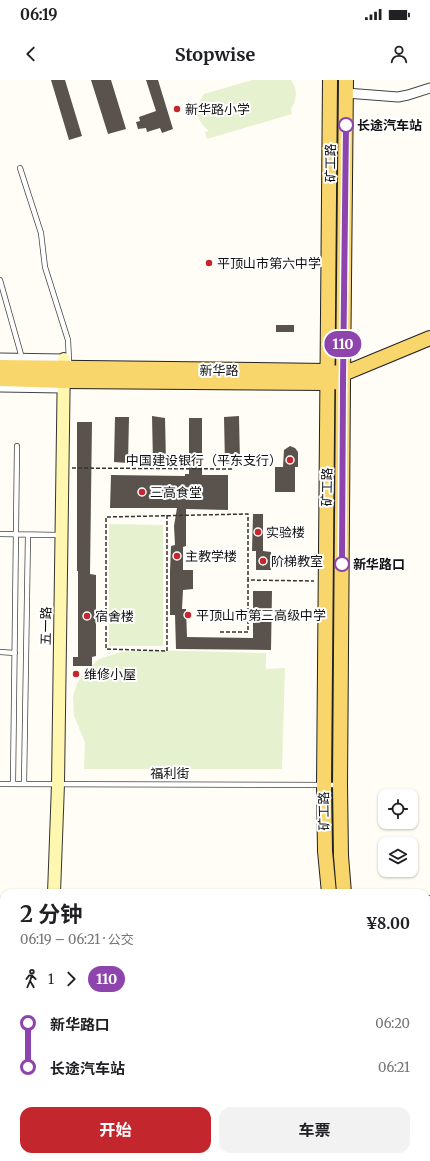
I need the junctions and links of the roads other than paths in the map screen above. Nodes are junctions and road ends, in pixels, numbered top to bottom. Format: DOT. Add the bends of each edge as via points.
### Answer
graph roads {
  1 [pos="330,80"];
  2 [pos="346,87"];
  3 [pos="430,88"];
  4 [pos="20,168"];
  5 [pos="0,280"];
  6 [pos="430,338"];
  7 [pos="430,346"];
  8 [pos="0,358"];
  9 [pos="22,358"];
  10 [pos="0,367"];
  11 [pos="64,373"];
  12 [pos="328,377"];
  13 [pos="343,378"];
  14 [pos="0,379"];
  15 [pos="0,387"];
  16 [pos="17,446"];
  17 [pos="0,534"];
  18 [pos="17,534"];
  19 [pos="28,535"];
  20 [pos="61,535"];
  21 [pos="0,652"];
  22 [pos="15,653"];
  23 [pos="0,784"];
  24 [pos="13,784"];
  25 [pos="24,784"];
  26 [pos="58,784"];
  27 [pos="324,785"];
  28 [pos="340,785"];
  29 [pos="54,889"];
  30 [pos="329,889"];
  31 [pos="344,889"];
  1 -- 12 [label="main road, 矿工路"];
  2 -- 3 [label="street" via="398,96"];
  2 -- 13 [label="main road, 矿工路"];
  4 -- 11 [label="lane" via="41,233 45,267 68,340"];
  5 -- 9 [label="lane"];
  6 -- 13 [label="main road, 新华路"];
  7 -- 13 [label="main road, 新华路"];
  8 -- 9 [label="street"];
  9 -- 11 [label="street"];
  10 -- 11 [label="main road, 新华路"];
  11 -- 12 [label="main road, 新华路"];
  11 -- 14 [label="main road, 新华路"];
  11 -- 15 [label="street"];
  11 -- 20 [label="street, 五一路"];
  12 -- 13 [label="main road, 新华路"];
  12 -- 27 [label="main road, 矿工路"];
  13 -- 28 [label="main road, 矿工路"];
  16 -- 18 [label="lane"];
  17 -- 18 [label="lane"];
  18 -- 19 [label="lane"];
  18 -- 22 [label="lane"];
  19 -- 20 [label="lane"];
  19 -- 25 [label="lane"];
  20 -- 26 [label="street, 五一路"];
  21 -- 22 [label="lane"];
  22 -- 24 [label="lane"];
  23 -- 24 [label="lane, 福利街"];
  24 -- 25 [label="lane, 福利街"];
  25 -- 26 [label="lane, 福利街"];
  26 -- 27 [label="lane, 福利街"];
  26 -- 29 [label="street, 五一路"];
  27 -- 28 [label="lane, 福利街"];
  27 -- 30 [label="main road, 矿工路" via="324,851"];
  28 -- 31 [label="main road, 矿工路"];
}
